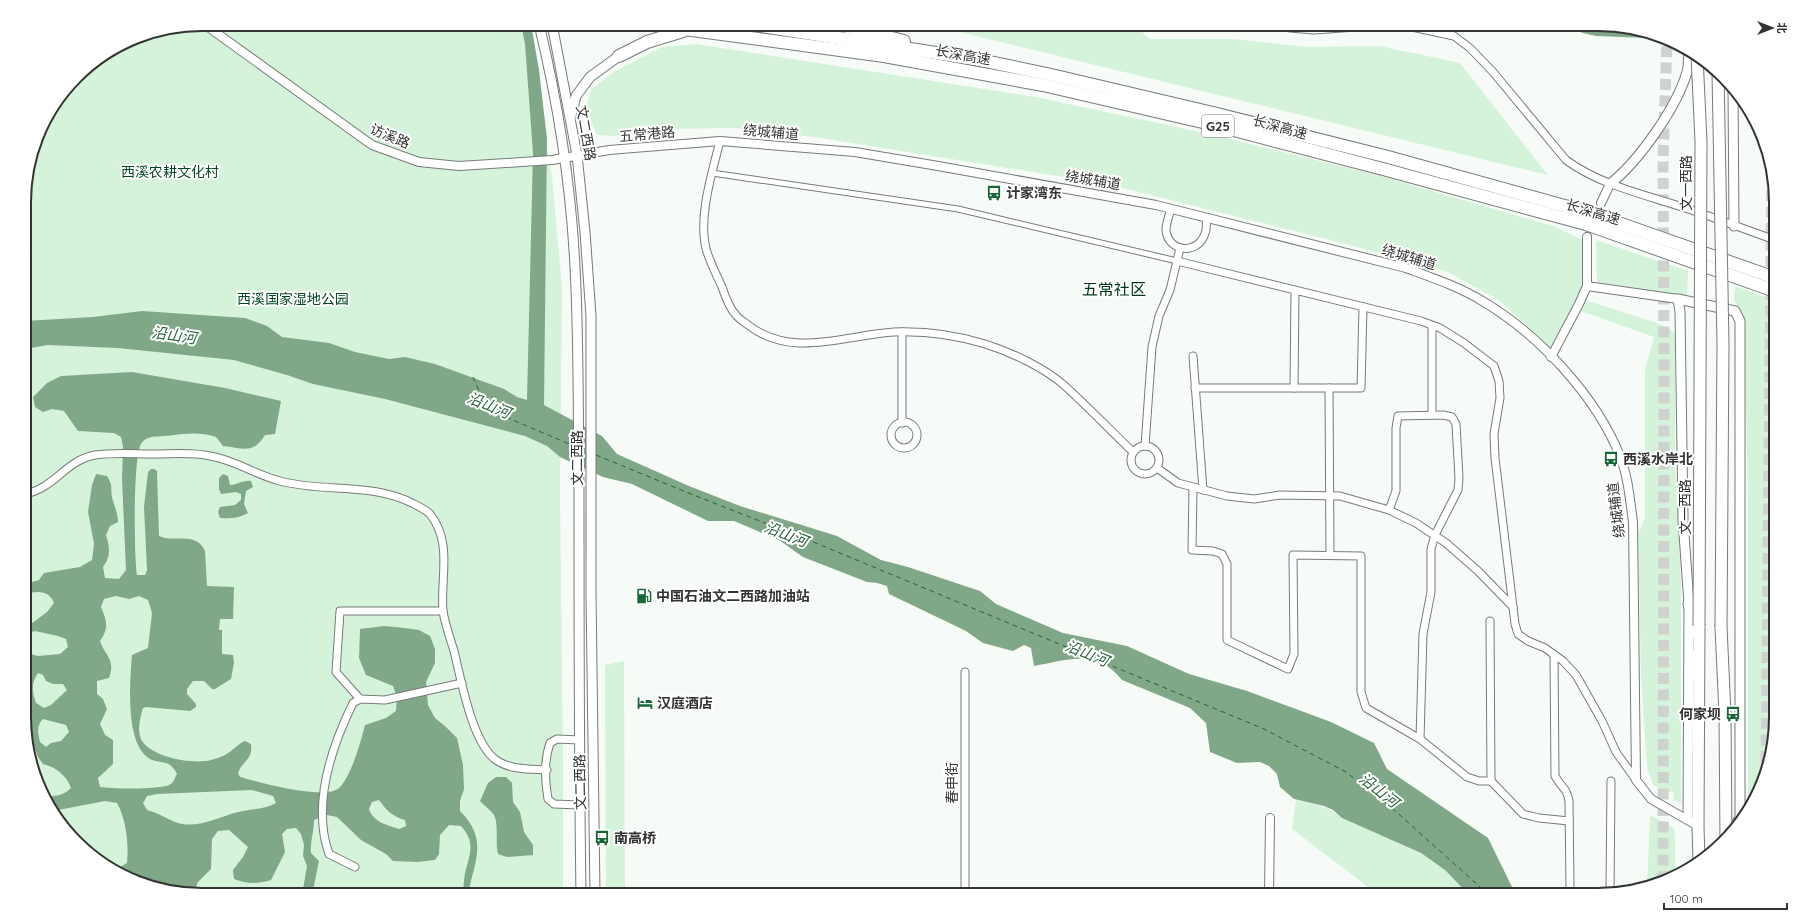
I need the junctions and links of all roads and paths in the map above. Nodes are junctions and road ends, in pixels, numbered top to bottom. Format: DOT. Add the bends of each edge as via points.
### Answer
graph roads {
  1 [pos="214,31"];
  2 [pos="541,31"];
  3 [pos="553,31"];
  4 [pos="685,31"];
  5 [pos="696,31"];
  6 [pos="793,31"];
  7 [pos="863,31"];
  8 [pos="1431,31"];
  9 [pos="619,56"];
  10 [pos="1688,57"];
  11 [pos="975,59"];
  12 [pos="1697,63"];
  13 [pos="1718,80"];
  14 [pos="1733,97"];
  15 [pos="570,120"];
  16 [pos="720,141"];
  17 [pos="577,156"];
  18 [pos="564,158"];
  19 [pos="712,173"];
  20 [pos="1610,184"];
  21 [pos="1601,203"];
  22 [pos="1171,209"];
  23 [pos="1207,218"];
  24 [pos="1734,226"];
  25 [pos="1587,237"];
  26 [pos="1769,238"];
  27 [pos="1180,248"];
  28 [pos="1177,261"];
  29 [pos="1769,276"];
  30 [pos="1587,286"];
  31 [pos="1769,289"];
  32 [pos="1295,291"];
  33 [pos="1678,299"];
  34 [pos="1363,307"];
  35 [pos="1432,326"];
  36 [pos="902,332"];
  37 [pos="1193,356"];
  38 [pos="1550,357"];
  39 [pos="1196,388"];
  40 [pos="1294,388"];
  41 [pos="1329,388"];
  42 [pos="1432,415"];
  43 [pos="902,423"];
  44 [pos="1145,446"];
  45 [pos="1133,452"];
  46 [pos="1157,468"];
  47 [pos="1193,488"];
  48 [pos="1203,490"];
  49 [pos="31,492"];
  50 [pos="1329,495"];
  51 [pos="1389,510"];
  52 [pos="1435,535"];
  53 [pos="1330,555"];
  54 [pos="1689,604"];
  55 [pos="1513,607"];
  56 [pos="443,611"];
  57 [pos="1490,621"];
  58 [pos="1699,643"];
  59 [pos="1554,655"];
  60 [pos="965,672"];
  61 [pos="1690,677"];
  62 [pos="462,683"];
  63 [pos="360,698"];
  64 [pos="1420,739"];
  65 [pos="580,740"];
  66 [pos="547,770"];
  67 [pos="1636,780"];
  68 [pos="1491,781"];
  69 [pos="1611,781"];
  70 [pos="579,805"];
  71 [pos="1741,810"];
  72 [pos="1726,814"];
  73 [pos="1737,817"];
  74 [pos="1270,818"];
  75 [pos="1688,819"];
  76 [pos="1569,821"];
  77 [pos="1698,826"];
  78 [pos="1726,830"];
  79 [pos="1699,855"];
  80 [pos="355,867"];
  81 [pos="581,888"];
  82 [pos="595,888"];
  83 [pos="965,888"];
  84 [pos="1269,888"];
  85 [pos="1570,888"];
  86 [pos="1610,888"];
  1 -- 18 [label="street, 访溪路" via="372,145 419,162 439,165 459,166"];
  2 -- 18 [label="main road, 文二西路"];
  3 -- 15 [label="main road, 文二西路"];
  4 -- 9 [label="highway" via="647,42"];
  5 -- 31 [label="highway, 长深高速 / G25" via="884,56 1028,82 1211,124 1586,224"];
  6 -- 11 [label="highway, 长深高速 / G25"];
  7 -- 11 [label="highway"];
  8 -- 20 [label="street" via="1454,36 1470,48 1566,160"];
  9 -- 15 [label="main road" via="590,77 576,96"];
  10 -- 20 [label="main road" via="1687,71 1673,106 1624,173"];
  11 -- 29 [label="highway, 长深高速 / G25" via="1055,75 1388,156 1590,213"];
  12 -- 58 [label="main road, 文一西路, bridge" via="1701,141"];
  13 -- 72 [label="main road, bridge" via="1723,336 1721,627"];
  14 -- 24 [label="main road"];
  15 -- 17 [label="main road, 文二西路"];
  16 -- 17 [label="street, 五常港路" via="609,150"];
  16 -- 19 [label="street"];
  16 -- 22 [label="street, 绕城辅道" via="855,152"];
  17 -- 18 [label="street, 访溪路"];
  17 -- 82 [label="main road, 文二西路" via="588,275 592,373 591,552"];
  18 -- 65 [label="main road, 文二西路" via="576,268"];
  19 -- 28 [label="street" via="958,209"];
  19 -- 36 [label="street" via="704,219 707,251 736,315 759,333 782,342 805,344"];
  20 -- 21 [label="street"];
  20 -- 24 [label="street"];
  22 -- 23 [label="street, 绕城辅道"];
  22 -- 27 [label="street" via="1166,231 1169,241"];
  23 -- 27 [label="street" via="1205,234 1199,244 1191,249"];
  23 -- 38 [label="street, 绕城辅道" via="1406,268 1445,282 1484,301 1523,329"];
  24 -- 26 [label="street"];
  25 -- 30 [label="street"];
  27 -- 28 [label="street"];
  28 -- 32 [label="street"];
  28 -- 44 [label="street" via="1152,347"];
  30 -- 33 [label="street"];
  30 -- 38 [label="street" via="1580,304"];
  32 -- 34 [label="street"];
  32 -- 40 [label="street"];
  33 -- 54 [label="main road" via="1683,520"];
  33 -- 71 [label="main road" via="1735,312 1740,321"];
  34 -- 35 [label="street"];
  34 -- 41 [label="street" via="1361,388"];
  35 -- 42 [label="street"];
  35 -- 55 [label="street" via="1464,343 1494,366 1499,381 1500,398 1494,434"];
  36 -- 43 [label="street"];
  36 -- 45 [label="street" via="960,338 1008,352 1065,386"];
  37 -- 39 [label="street"];
  38 -- 67 [label="street, 绕城辅道" via="1579,386 1604,420 1621,457 1628,488 1633,522"];
  39 -- 40 [label="street"];
  39 -- 48 [label="street"];
  40 -- 41 [label="street"];
  41 -- 50 [label="street"];
  42 -- 51 [label="street" via="1398,416 1396,491"];
  42 -- 52 [label="street" via="1452,417 1456,424 1459,478 1458,490"];
  44 -- 45 [label="street"];
  44 -- 46 [label="street" via="1154,449 1158,456"];
  45 -- 46 [label="street" via="1130,460 1137,472 1150,474"];
  46 -- 47 [label="street" via="1178,483"];
  47 -- 48 [label="street"];
  47 -- 53 [label="street" via="1192,550 1222,554 1227,564 1227,640 1288,669 1294,654 1293,555"];
  48 -- 50 [label="street" via="1254,500 1280,495"];
  49 -- 56 [label="street" via="54,481 83,458 113,453 210,456 280,481 376,491 406,500 429,513 435,522 444,545"];
  50 -- 51 [label="street"];
  50 -- 53 [label="street"];
  51 -- 52 [label="street"];
  52 -- 55 [label="street" via="1478,571"];
  52 -- 64 [label="street" via="1423,634"];
  53 -- 64 [label="street" via="1361,556 1363,702 1366,708"];
  54 -- 58 [label="main road"];
  54 -- 61 [label="main road"];
  55 -- 59 [label="street" via="1518,634"];
  56 -- 62 [label="street"];
  56 -- 63 [label="street" via="340,611 336,672"];
  57 -- 68 [label="street"];
  58 -- 61 [label="main road"];
  58 -- 77 [label="main road, 文一西路"];
  59 -- 67 [label="street" via="1576,675 1616,752"];
  59 -- 76 [label="street" via="1554,776 1559,785 1568,792"];
  60 -- 83 [label="street, 春申街"];
  61 -- 75 [label="main road"];
  62 -- 63 [label="street" via="385,700"];
  62 -- 66 [label="street" via="473,722 488,752 510,766"];
  63 -- 80 [label="street" via="348,714 328,766 322,828 329,854"];
  64 -- 68 [label="street" via="1467,777"];
  65 -- 66 [label="street" via="557,740 550,743 547,751"];
  65 -- 70 [label="main road, 文二西路"];
  66 -- 70 [label="street" via="548,799 554,804"];
  67 -- 75 [label="street" via="1651,799"];
  68 -- 76 [label="street" via="1523,814"];
  69 -- 86 [label="street"];
  70 -- 81 [label="main road, 文二西路"];
  72 -- 73 [label="street"];
  72 -- 78 [label="main road"];
  74 -- 84 [label="street"];
  75 -- 77 [label="street"];
  76 -- 85 [label="street"];
  77 -- 79 [label="main road, 文一西路"];
}
